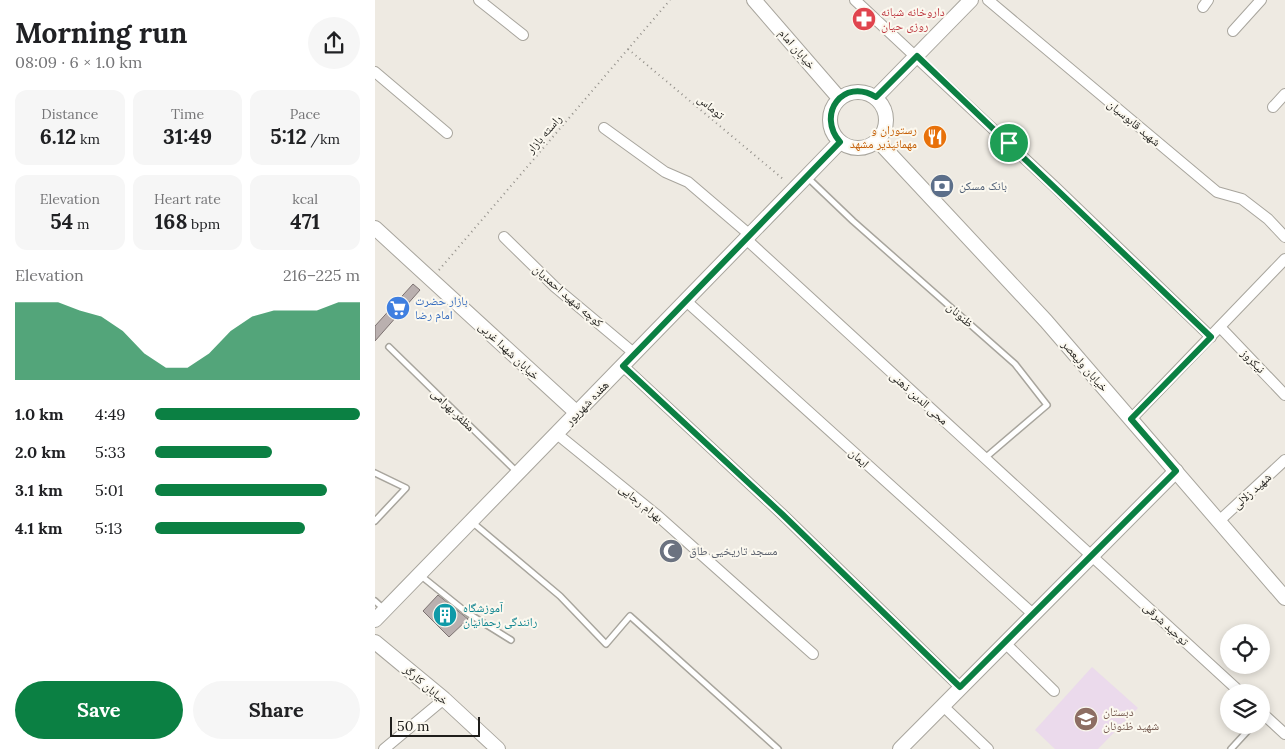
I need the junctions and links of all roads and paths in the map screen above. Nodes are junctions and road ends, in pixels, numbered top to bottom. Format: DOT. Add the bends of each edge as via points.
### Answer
graph roads {
  1 [pos="479,0"];
  2 [pos="670,0"];
  3 [pos="754,0"];
  4 [pos="855,0"];
  5 [pos="971,0"];
  6 [pos="988,0"];
  7 [pos="1261,0"];
  8 [pos="1233,31"];
  9 [pos="523,35"];
  10 [pos="628,49"];
  11 [pos="917,56"];
  12 [pos="375,72"];
  13 [pos="1285,94"];
  14 [pos="876,97"];
  15 [pos="839,98"];
  16 [pos="1273,107"];
  17 [pos="604,128"];
  18 [pos="447,133"];
  19 [pos="877,141"];
  20 [pos="840,142"];
  21 [pos="807,177"];
  22 [pos="783,179"];
  23 [pos="375,228"];
  24 [pos="504,237"];
  25 [pos="748,237"];
  26 [pos="1285,237"];
  27 [pos="1285,259"];
  28 [pos="431,279"];
  29 [pos="686,301"];
  30 [pos="1220,326"];
  31 [pos="1211,337"];
  32 [pos="389,347"];
  33 [pos="635,354"];
  34 [pos="623,366"];
  35 [pos="1285,394"];
  36 [pos="577,413"];
  37 [pos="1131,419"];
  38 [pos="557,434"];
  39 [pos="985,458"];
  40 [pos="1283,467"];
  41 [pos="1176,471"];
  42 [pos="375,473"];
  43 [pos="518,473"];
  44 [pos="375,521"];
  45 [pos="471,521"];
  46 [pos="1219,522"];
  47 [pos="1092,555"];
  48 [pos="420,574"];
  49 [pos="1285,598"];
  50 [pos="378,611"];
  51 [pos="1033,614"];
  52 [pos="511,640"];
  53 [pos="375,642"];
  54 [pos="1005,642"];
  55 [pos="813,654"];
  56 [pos="1231,684"];
  57 [pos="960,687"];
  58 [pos="1054,691"];
  59 [pos="444,699"];
  60 [pos="942,705"];
  61 [pos="1270,721"];
  62 [pos="1245,734"];
  63 [pos="1285,734"];
  64 [pos="384,749"];
  65 [pos="498,749"];
  66 [pos="778,749"];
  67 [pos="899,749"];
  68 [pos="988,749"];
  69 [pos="1231,749"];
  1 -- 9 [label="street"];
  2 -- 10 [label="path, راسته بازار"];
  3 -- 15 [label="main road, خیابان امام"];
  4 -- 11 [label="street"];
  5 -- 11 [label="main road"];
  6 -- 26 [label="street, شهید قابوسیان" via="1217,192 1242,199"];
  7 -- 8 [label="street"];
  10 -- 22 [label="path, توماس"];
  10 -- 28 [label="path, راسته بازار"];
  11 -- 14 [label="main road"];
  11 -- 31 [label="street"];
  12 -- 18 [label="street"];
  13 -- 16 [label="street"];
  14 -- 15 [label="main road" via="861,91"];
  14 -- 19 [label="main road" via="887,114 884,133"];
  15 -- 20 [label="main road" via="833,106 830,126"];
  17 -- 25 [label="street, محی الدین ذهنی" via="665,172 688,182"];
  19 -- 20 [label="main road" via="871,146 855,148"];
  19 -- 37 [label="main road, خیابان ولیعصر" via="1046,322"];
  20 -- 21 [label="main road, هفده شهریور"];
  21 -- 25 [label="main road, هفده شهریور"];
  21 -- 39 [label="lane, ظنونان" via="1015,364 1047,405"];
  23 -- 28 [label="main road, خیابان شهدا غربی"];
  24 -- 33 [label="street, کوچه شهید احمدیان" via="555,287"];
  25 -- 29 [label="main road, هفده شهریور"];
  25 -- 39 [label="street, محی الدین ذهنی"];
  27 -- 30 [label="street"];
  28 -- 36 [label="main road, خیابان شهدا غربی"];
  29 -- 33 [label="main road, هفده شهریور"];
  29 -- 51 [label="street, ایمان"];
  30 -- 31 [label="street"];
  30 -- 35 [label="street, نیکروز"];
  31 -- 37 [label="street"];
  32 -- 43 [label="lane, مظفر بهرامی"];
  33 -- 34 [label="main road, هفده شهریور"];
  34 -- 36 [label="main road, هفده شهریور"];
  34 -- 57 [label="street"];
  36 -- 38 [label="main road, هفده شهریور"];
  37 -- 41 [label="main road, خیابان ولیعصر"];
  38 -- 43 [label="main road, هفده شهریور"];
  38 -- 55 [label="street, بهرام رجایی" via="658,516"];
  39 -- 47 [label="street, محی الدین ذهنی"];
  40 -- 46 [label="street, شهید زلالی"];
  41 -- 46 [label="main road, خیابان ولیعصر"];
  41 -- 47 [label="main road"];
  42 -- 44 [label="lane" via="405,488"];
  43 -- 45 [label="main road, هفده شهریور"];
  45 -- 48 [label="main road, هفده شهریور"];
  45 -- 66 [label="lane" via="561,596 606,644 630,616"];
  46 -- 49 [label="main road, خیابان ولیعصر"];
  47 -- 51 [label="main road"];
  47 -- 56 [label="street, توحید شرقی"];
  48 -- 50 [label="main road, هفده شهریور"];
  48 -- 52 [label="lane" via="466,612"];
  51 -- 54 [label="main road"];
  53 -- 59 [label="main road, خیابان کارگر"];
  54 -- 57 [label="main road"];
  54 -- 58 [label="street"];
  57 -- 60 [label="main road"];
  59 -- 64 [label="street"];
  59 -- 65 [label="main road, خیابان کارگر"];
  60 -- 67 [label="main road"];
  60 -- 68 [label="street"];
  61 -- 63 [label="street"];
  62 -- 69 [label="lane"];
}
